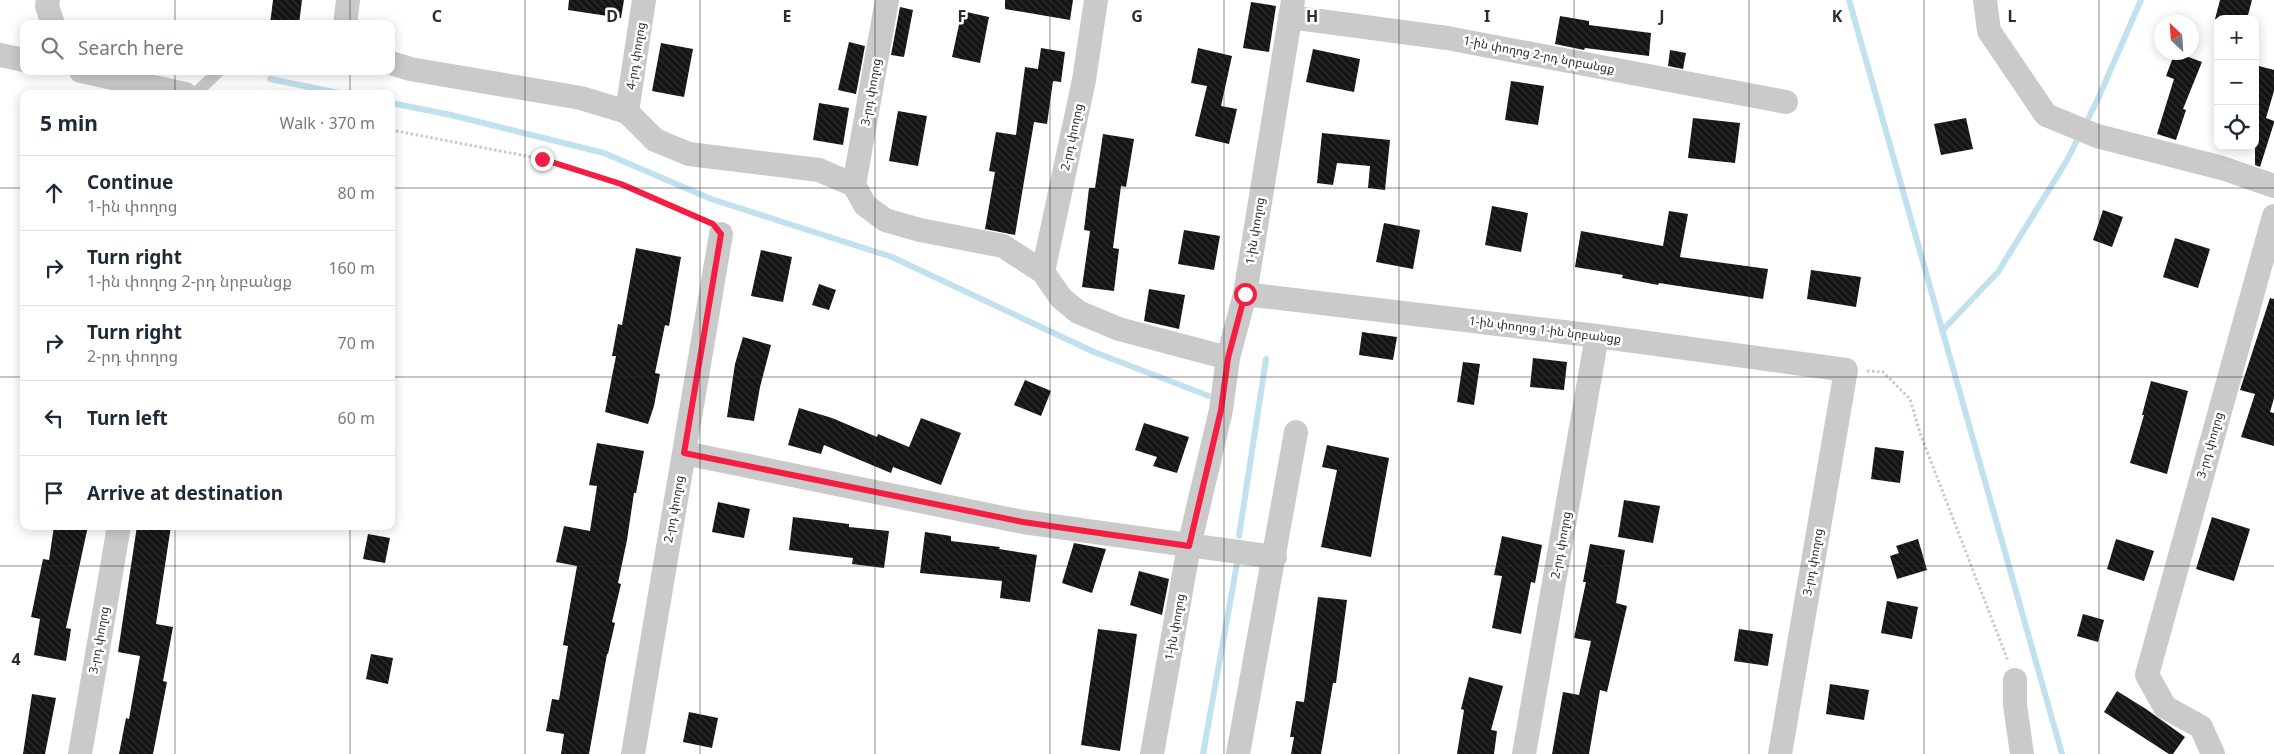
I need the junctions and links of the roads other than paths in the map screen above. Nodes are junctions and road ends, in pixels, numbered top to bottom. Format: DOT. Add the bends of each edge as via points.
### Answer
graph roads {
  1 [pos="348,0"];
  2 [pos="644,0"];
  3 [pos="887,0"];
  4 [pos="1096,0"];
  5 [pos="1984,0"];
  6 [pos="1291,8"];
  7 [pos="346,20"];
  8 [pos="0,55"];
  9 [pos="20,59"];
  10 [pos="395,64"];
  11 [pos="98,75"];
  12 [pos="215,75"];
  13 [pos="167,90"];
  14 [pos="199,90"];
  15 [pos="1786,102"];
  16 [pos="627,112"];
  17 [pos="854,185"];
  18 [pos="2274,186"];
  19 [pos="2274,216"];
  20 [pos="721,234"];
  21 [pos="1043,272"];
  22 [pos="1245,294"];
  23 [pos="1597,336"];
  24 [pos="1228,358"];
  25 [pos="1846,370"];
  26 [pos="1296,432"];
  27 [pos="684,453"];
  28 [pos="118,530"];
  29 [pos="1189,546"];
  30 [pos="1275,557"];
  31 [pos="2015,680"];
  32 [pos="80,754"];
  33 [pos="633,754"];
  34 [pos="1152,754"];
  35 [pos="1238,754"];
  36 [pos="1524,754"];
  37 [pos="1780,754"];
  38 [pos="2022,754"];
  39 [pos="2213,754"];
  1 -- 7 [label="street"];
  2 -- 16 [label="street, 4-րդ փողոց"];
  3 -- 17 [label="street, 3-րդ փողոց"];
  4 -- 21 [label="street, 2-րդ փողոց" via="1084,80"];
  5 -- 18 [label="street" via="1989,31 2046,115 2098,136 2222,168"];
  6 -- 15 [label="street, 1-ին փողոց 2-րդ նրբանցք"];
  6 -- 22 [label="street, 1-ին փողոց"];
  8 -- 9 [label="street"];
  10 -- 16 [label="street" via="580,98"];
  11 -- 13 [label="street"];
  12 -- 14 [label="lane"];
  16 -- 17 [label="street" via="655,140 689,154 819,170"];
  17 -- 21 [label="street" via="865,205 885,220 1003,246"];
  19 -- 39 [label="street, 3-րդ փողոց" via="2147,675 2165,707 2201,728"];
  20 -- 27 [label="street, 2-րդ փողոց"];
  21 -- 24 [label="street" via="1061,298 1078,312 1119,329"];
  22 -- 23 [label="street, 1-ին փողոց 1-ին նրբանցք"];
  22 -- 24 [label="street, 1-ին փողոց"];
  23 -- 25 [label="street, 1-ին փողոց 1-ին նրբանցք"];
  23 -- 36 [label="street, 2-րդ փողոց"];
  24 -- 29 [label="street, 1-ին փողոց" via="1221,410"];
  25 -- 37 [label="street, 3-րդ փողոց"];
  26 -- 30 [label="street"];
  27 -- 29 [label="street" via="1023,522"];
  27 -- 33 [label="street, 2-րդ փողոց"];
  28 -- 32 [label="street, 3-րդ փողոց"];
  29 -- 30 [label="street"];
  29 -- 34 [label="street, 1-ին փողոց"];
  30 -- 35 [label="street"];
  31 -- 38 [label="street"];
}
